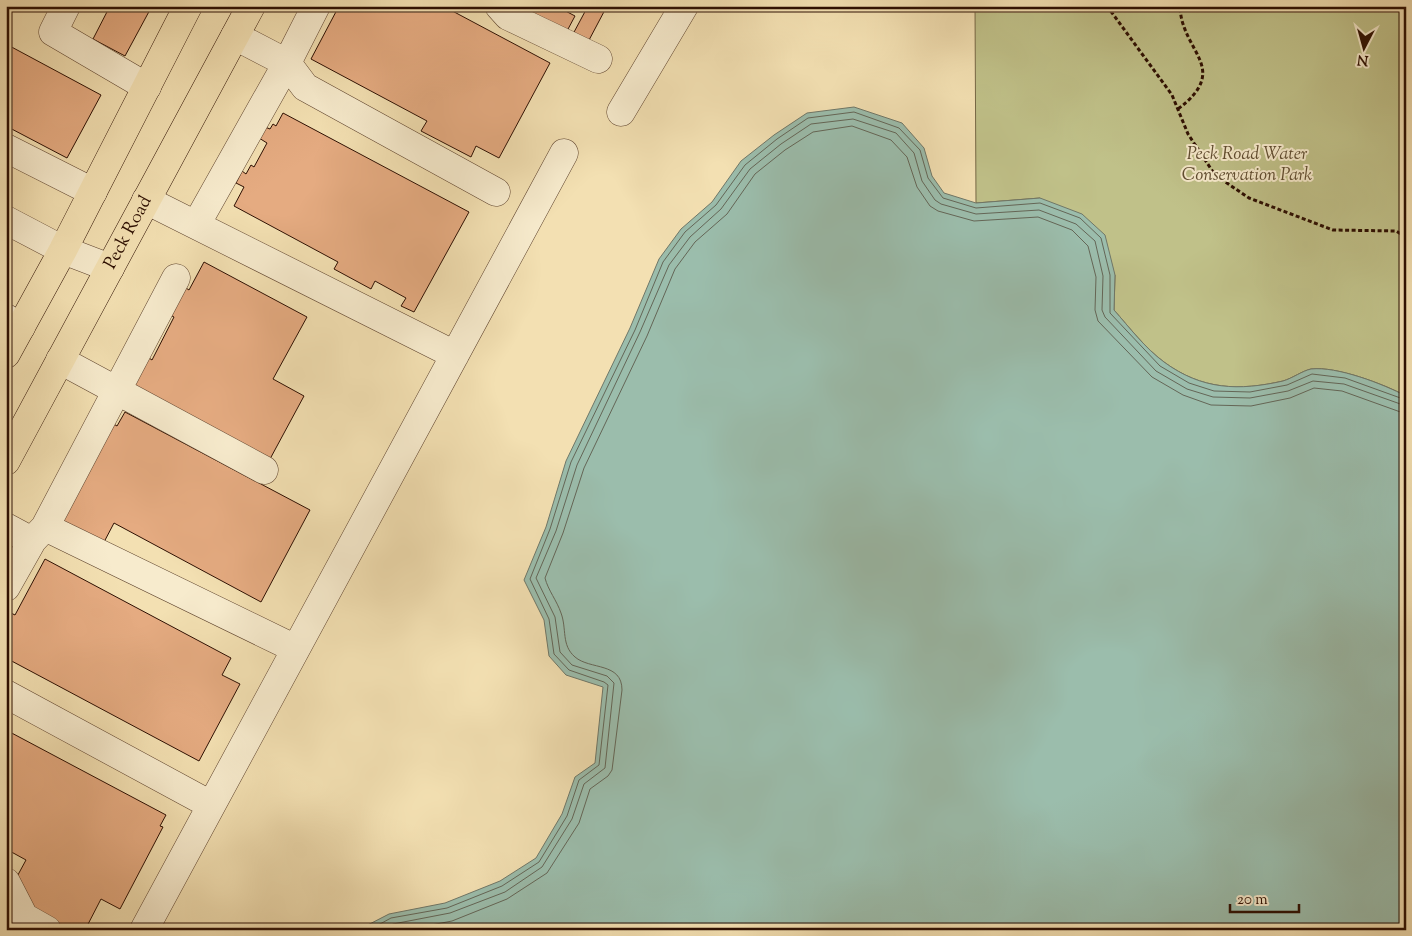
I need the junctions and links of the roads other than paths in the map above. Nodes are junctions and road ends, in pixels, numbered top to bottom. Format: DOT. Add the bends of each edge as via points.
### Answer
graph roads {
  1 [pos="66,6"];
  2 [pos="188,6"];
  3 [pos="251,6"];
  4 [pos="316,6"];
  5 [pos="499,6"];
  6 [pos="684,6"];
  7 [pos="235,36"];
  8 [pos="598,59"];
  9 [pos="287,63"];
  10 [pos="147,86"];
  11 [pos="621,112"];
  12 [pos="6,148"];
  13 [pos="564,153"];
  14 [pos="93,192"];
  15 [pos="496,192"];
  16 [pos="146,200"];
  17 [pos="6,220"];
  18 [pos="196,226"];
  19 [pos="63,250"];
  20 [pos="110,268"];
  21 [pos="176,278"];
  22 [pos="14,322"];
  23 [pos="6,354"];
  24 [pos="455,355"];
  25 [pos="60,360"];
  26 [pos="115,390"];
  27 [pos="6,461"];
  28 [pos="264,470"];
  29 [pos="6,527"];
  30 [pos="39,534"];
  31 [pos="6,587"];
  32 [pos="296,648"];
  33 [pos="6,694"];
  34 [pos="211,805"];
  35 [pos="6,882"];
  36 [pos="47,930"];
  37 [pos="144,930"];
  1 -- 10 [label="street" via="53,32"];
  2 -- 10 [label="main road"];
  3 -- 7 [label="main road, Peck Road"];
  4 -- 9 [label="street"];
  5 -- 8 [label="street" via="508,16"];
  6 -- 11 [label="street"];
  7 -- 9 [label="street"];
  7 -- 16 [label="main road, Peck Road"];
  9 -- 15 [label="street" via="305,87"];
  9 -- 18 [label="street"];
  10 -- 14 [label="main road"];
  12 -- 14 [label="street"];
  13 -- 24 [label="street"];
  14 -- 19 [label="main road"];
  16 -- 18 [label="street"];
  16 -- 20 [label="main road, Peck Road"];
  17 -- 19 [label="street"];
  18 -- 24 [label="street"];
  19 -- 20 [label="street"];
  19 -- 22 [label="main road"];
  20 -- 25 [label="main road, Peck Road"];
  21 -- 26 [label="street"];
  22 -- 23 [label="main road"];
  24 -- 32 [label="street"];
  25 -- 26 [label="street"];
  25 -- 27 [label="main road, Peck Road"];
  26 -- 28 [label="street"];
  26 -- 30 [label="street"];
  29 -- 30 [label="street"];
  30 -- 31 [label="street"];
  30 -- 32 [label="street"];
  32 -- 34 [label="street"];
  33 -- 34 [label="street"];
  34 -- 37 [label="street"];
  35 -- 36 [label="street" via="24,917"];
}
